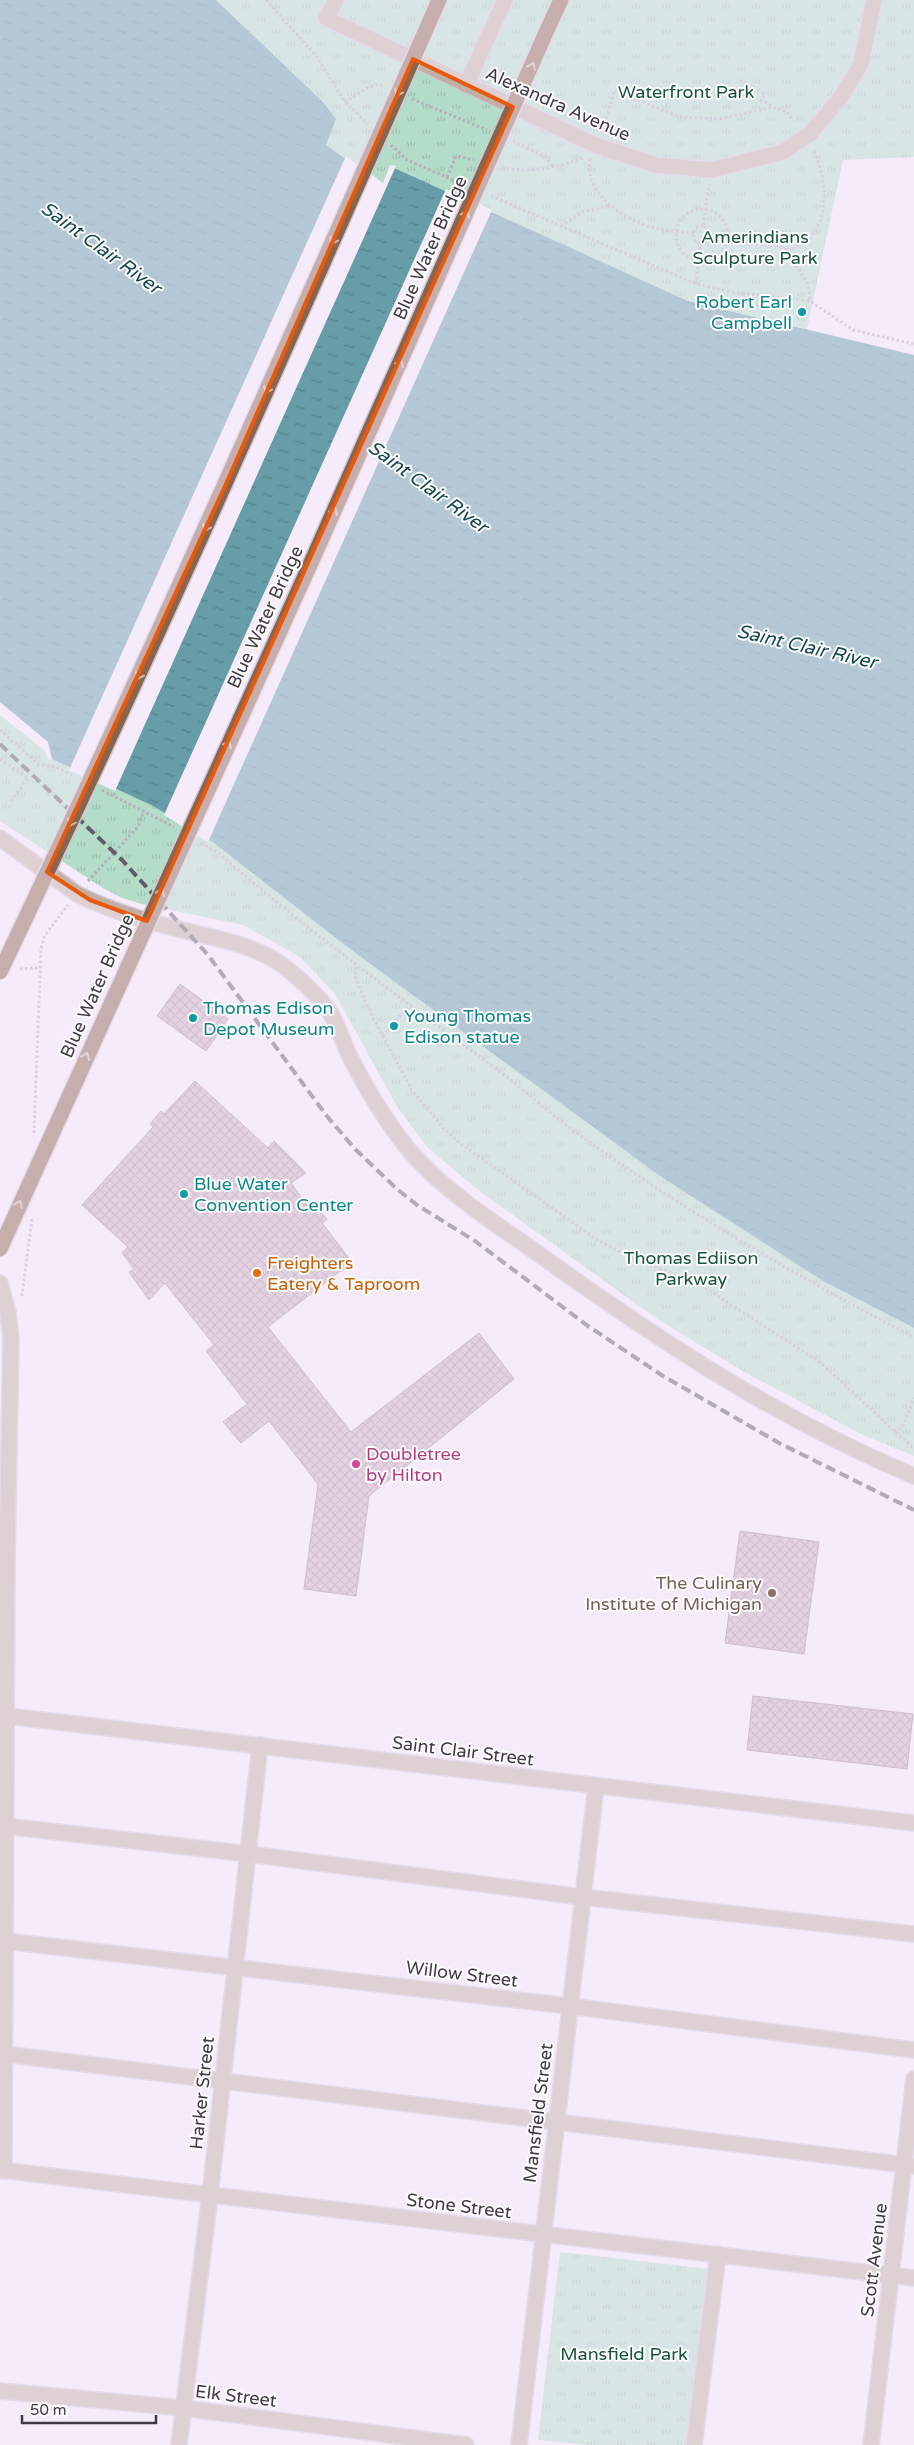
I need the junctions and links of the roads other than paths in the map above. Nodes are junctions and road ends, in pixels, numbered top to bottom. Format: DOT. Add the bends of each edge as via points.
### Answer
graph roads {
  1 [pos="336,0"];
  2 [pos="439,0"];
  3 [pos="505,0"];
  4 [pos="561,0"];
  5 [pos="874,0"];
  6 [pos="466,85"];
  7 [pos="0,838"];
  8 [pos="0,972"];
  9 [pos="0,1249"];
  10 [pos="0,1283"];
  11 [pos="914,1476"];
  12 [pos="6,1716"];
  13 [pos="260,1746"];
  14 [pos="596,1786"];
  15 [pos="914,1823"];
  16 [pos="5,1826"];
  17 [pos="249,1854"];
  18 [pos="582,1897"];
  19 [pos="914,1934"];
  20 [pos="5,1940"];
  21 [pos="235,1967"];
  22 [pos="569,2006"];
  23 [pos="914,2050"];
  24 [pos="4,2054"];
  25 [pos="914,2079"];
  26 [pos="221,2082"];
  27 [pos="556,2122"];
  28 [pos="909,2166"];
  29 [pos="2,2170"];
  30 [pos="210,2195"];
  31 [pos="542,2235"];
  32 [pos="718,2254"];
  33 [pos="890,2275"];
  34 [pos="914,2278"];
  35 [pos="0,2391"];
  36 [pos="183,2408"];
  37 [pos="179,2445"];
  38 [pos="466,2445"];
  39 [pos="519,2445"];
  40 [pos="694,2445"];
  41 [pos="871,2445"];
  1 -- 6 [label="street, Alexandra Avenue" via="326,18"];
  2 -- 8 [label="highway, one-way, bridge" via="226,484 92,780"];
  3 -- 6 [label="street"];
  9 -- 4 [label="highway, Blue Water Bridge, one-way, bridge"];
  5 -- 6 [label="street, Alexandra Avenue" via="861,64 840,98 810,134 783,152 711,170 656,165 595,145"];
  7 -- 11 [label="street" via="77,894 129,917 232,940 283,965 331,1014 349,1055 392,1128 418,1160 465,1202 643,1328 734,1386 815,1430"];
  10 -- 12 [label="street" via="11,1338"];
  12 -- 13 [label="street, Saint Clair Street"];
  12 -- 16 [label="street"];
  13 -- 14 [label="street, Saint Clair Street"];
  13 -- 17 [label="street, Harker Street"];
  14 -- 15 [label="street, Saint Clair Street"];
  14 -- 18 [label="street, Mansfield Street"];
  16 -- 17 [label="street"];
  16 -- 20 [label="street"];
  17 -- 18 [label="street"];
  17 -- 21 [label="street, Harker Street"];
  18 -- 19 [label="street"];
  18 -- 22 [label="street, Mansfield Street"];
  20 -- 21 [label="street, Willow Street"];
  20 -- 24 [label="street"];
  21 -- 22 [label="street, Willow Street"];
  21 -- 26 [label="street, Harker Street"];
  22 -- 23 [label="street, Willow Street"];
  22 -- 27 [label="street, Mansfield Street"];
  24 -- 26 [label="street"];
  24 -- 29 [label="street"];
  25 -- 28 [label="street, Scott Avenue"];
  26 -- 27 [label="street"];
  26 -- 30 [label="street, Harker Street"];
  27 -- 28 [label="street"];
  27 -- 31 [label="street, Mansfield Street"];
  28 -- 33 [label="street, Scott Avenue"];
  29 -- 30 [label="street, Stone Street"];
  30 -- 31 [label="street, Stone Street"];
  30 -- 36 [label="street, Harker Street"];
  31 -- 32 [label="street, Stone Street"];
  31 -- 39 [label="street, Mansfield Street"];
  32 -- 33 [label="street, Stone Street"];
  32 -- 40 [label="street"];
  33 -- 34 [label="street, Stone Street"];
  33 -- 41 [label="street, Scott Avenue"];
  35 -- 36 [label="street, Elk Street"];
  36 -- 37 [label="street, Harker Street"];
  36 -- 38 [label="street, Elk Street"];
}
